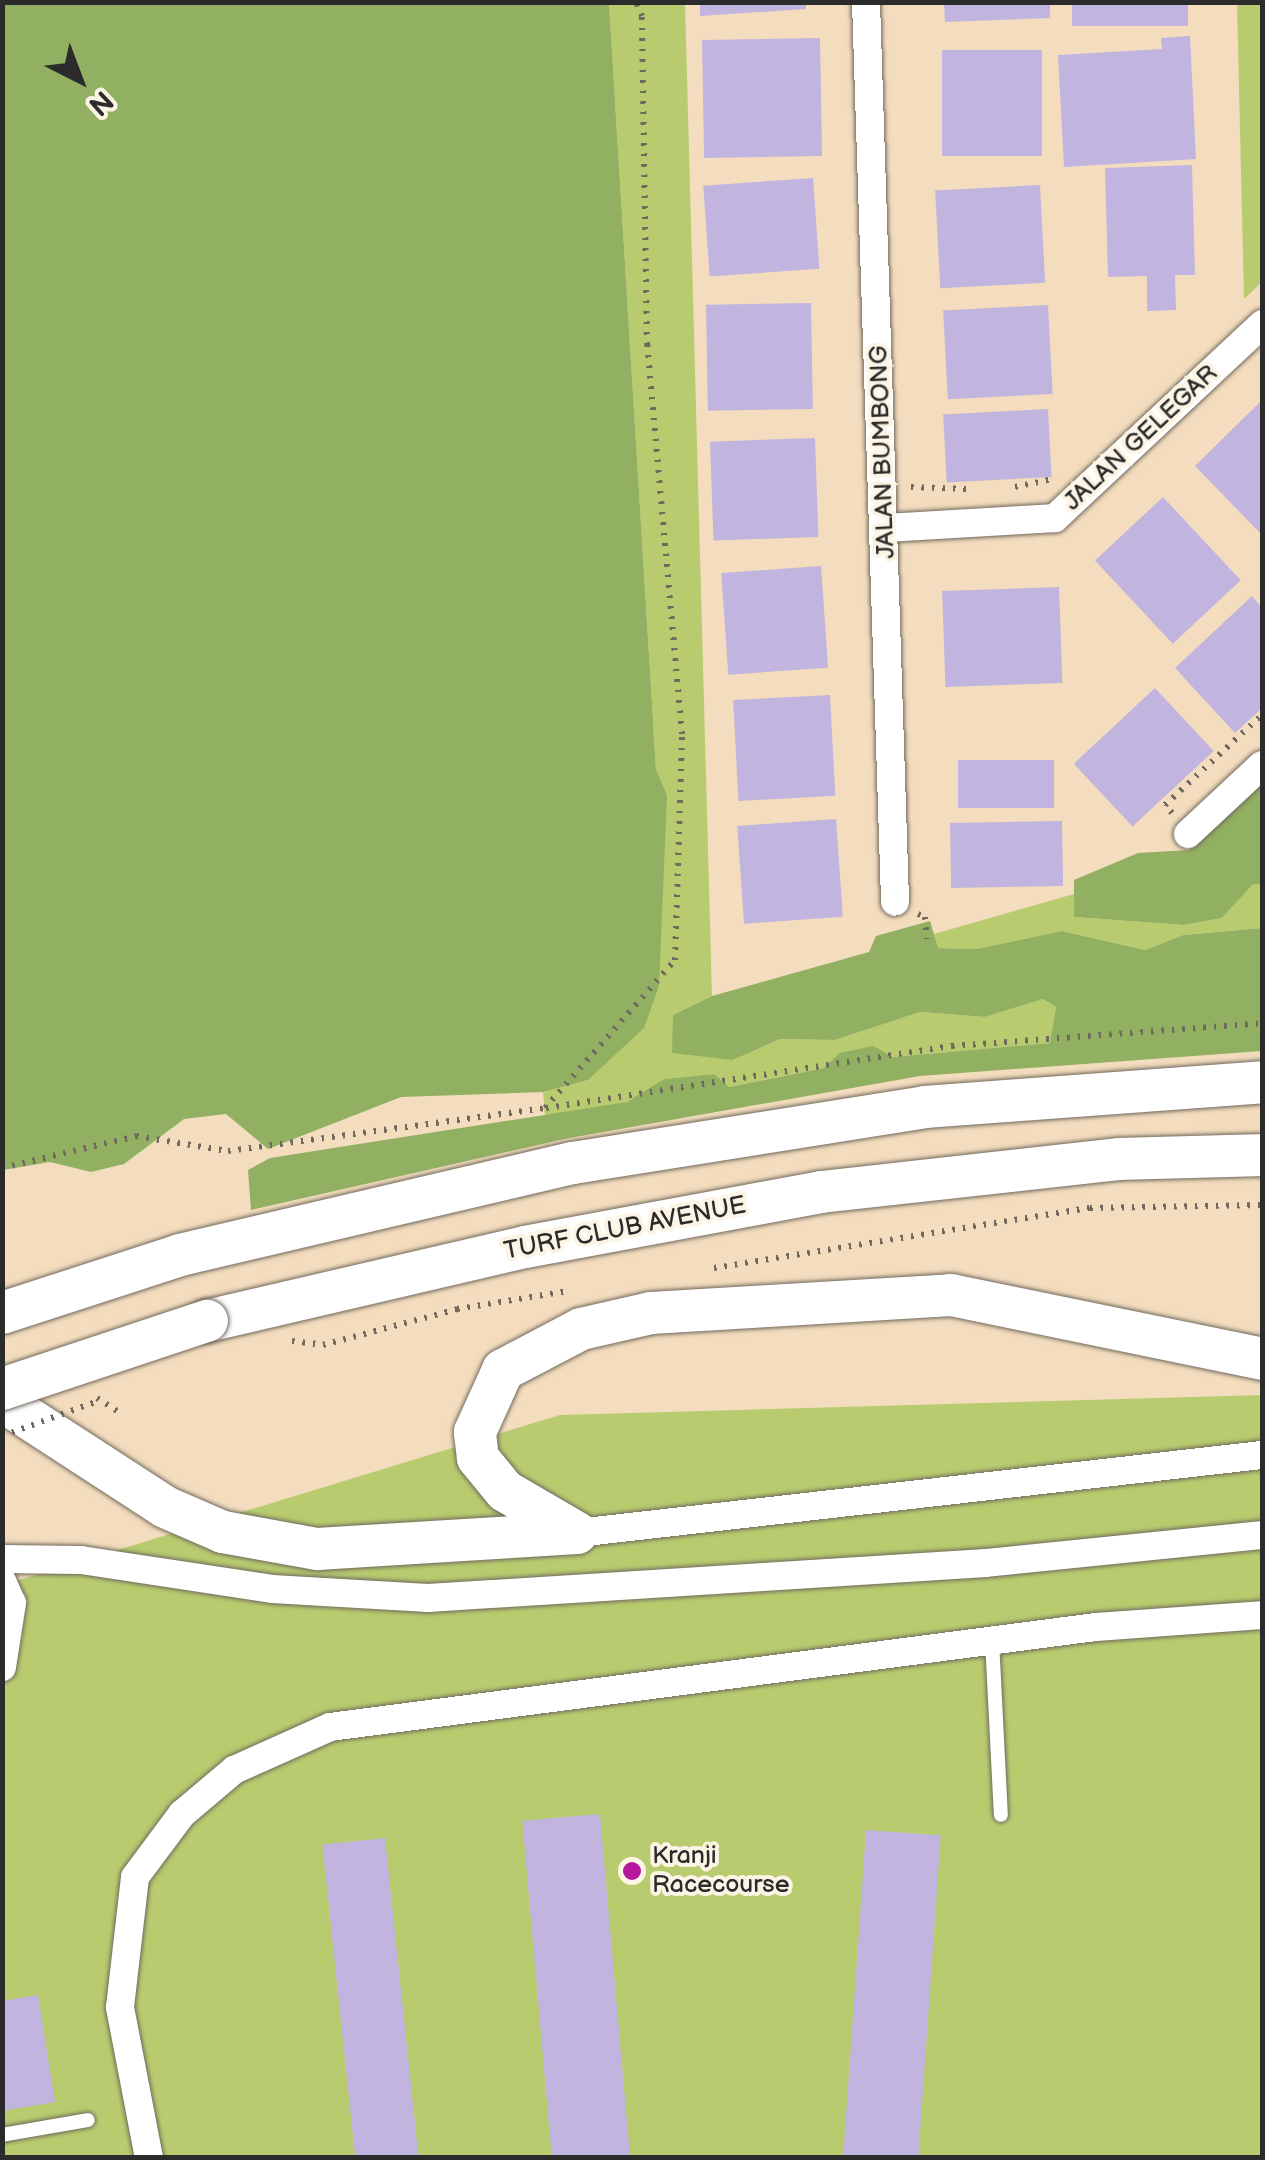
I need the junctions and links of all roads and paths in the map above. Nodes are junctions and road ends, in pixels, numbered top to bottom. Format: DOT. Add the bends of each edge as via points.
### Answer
graph roads {
  1 [pos="636,2"];
  2 [pos="866,2"];
  3 [pos="1262,324"];
  4 [pos="1065,476"];
  5 [pos="884,486"];
  6 [pos="982,490"];
  7 [pos="1001,490"];
  8 [pos="886,528"];
  9 [pos="1262,764"];
  10 [pos="1188,834"];
  11 [pos="895,902"];
  12 [pos="925,917"];
  13 [pos="927,939"];
  14 [pos="1262,1023"];
  15 [pos="1262,1082"];
  16 [pos="545,1108"];
  17 [pos="1262,1155"];
  18 [pos="2,1168"];
  19 [pos="2,1312"];
  20 [pos="1262,1359"];
  21 [pos="2,1389"];
  22 [pos="2,1402"];
  23 [pos="1262,1454"];
  24 [pos="577,1533"];
  25 [pos="1262,1536"];
  26 [pos="2,1559"];
  27 [pos="2,1581"];
  28 [pos="1262,1615"];
  29 [pos="992,1640"];
  30 [pos="2,1667"];
  31 [pos="1001,1814"];
  32 [pos="88,2120"];
  33 [pos="2,2134"];
  34 [pos="149,2158"];
  1 -- 16 [label="path" via="642,16 648,345 682,734 676,960"];
  2 -- 5 [label="street, JALAN BUMBONG"];
  3 -- 8 [label="street, JALAN GELEGAR" via="1055,518"];
  4 -- 7 [label="path"];
  5 -- 6 [label="path"];
  5 -- 8 [label="street, JALAN BUMBONG"];
  8 -- 11 [label="street, JALAN BUMBONG"];
  9 -- 10 [label="street"];
  12 -- 13 [label="path"];
  14 -- 16 [label="path" via="933,1048"];
  15 -- 19 [label="main road" via="924,1107 573,1163 180,1256"];
  16 -- 18 [label="path" via="228,1151 136,1136"];
  17 -- 21 [label="main road, TURF CLUB AVENUE, bridge" via="1120,1159 821,1192 525,1247 207,1321"];
  20 -- 24 [label="main road" via="951,1295 652,1313 581,1329 504,1370 475,1432 478,1458 505,1491"];
  22 -- 24 [label="main road" via="165,1508 223,1532 317,1548"];
  23 -- 24 [label="street"];
  25 -- 26 [label="street" via="986,1563 428,1598 272,1588 81,1560"];
  27 -- 30 [label="street" via="12,1604"];
  28 -- 29 [label="street"];
  29 -- 31 [label="lane"];
  29 -- 34 [label="street" via="330,1726 234,1770 182,1814 134,1876 120,2007"];
  32 -- 33 [label="lane"];
}
